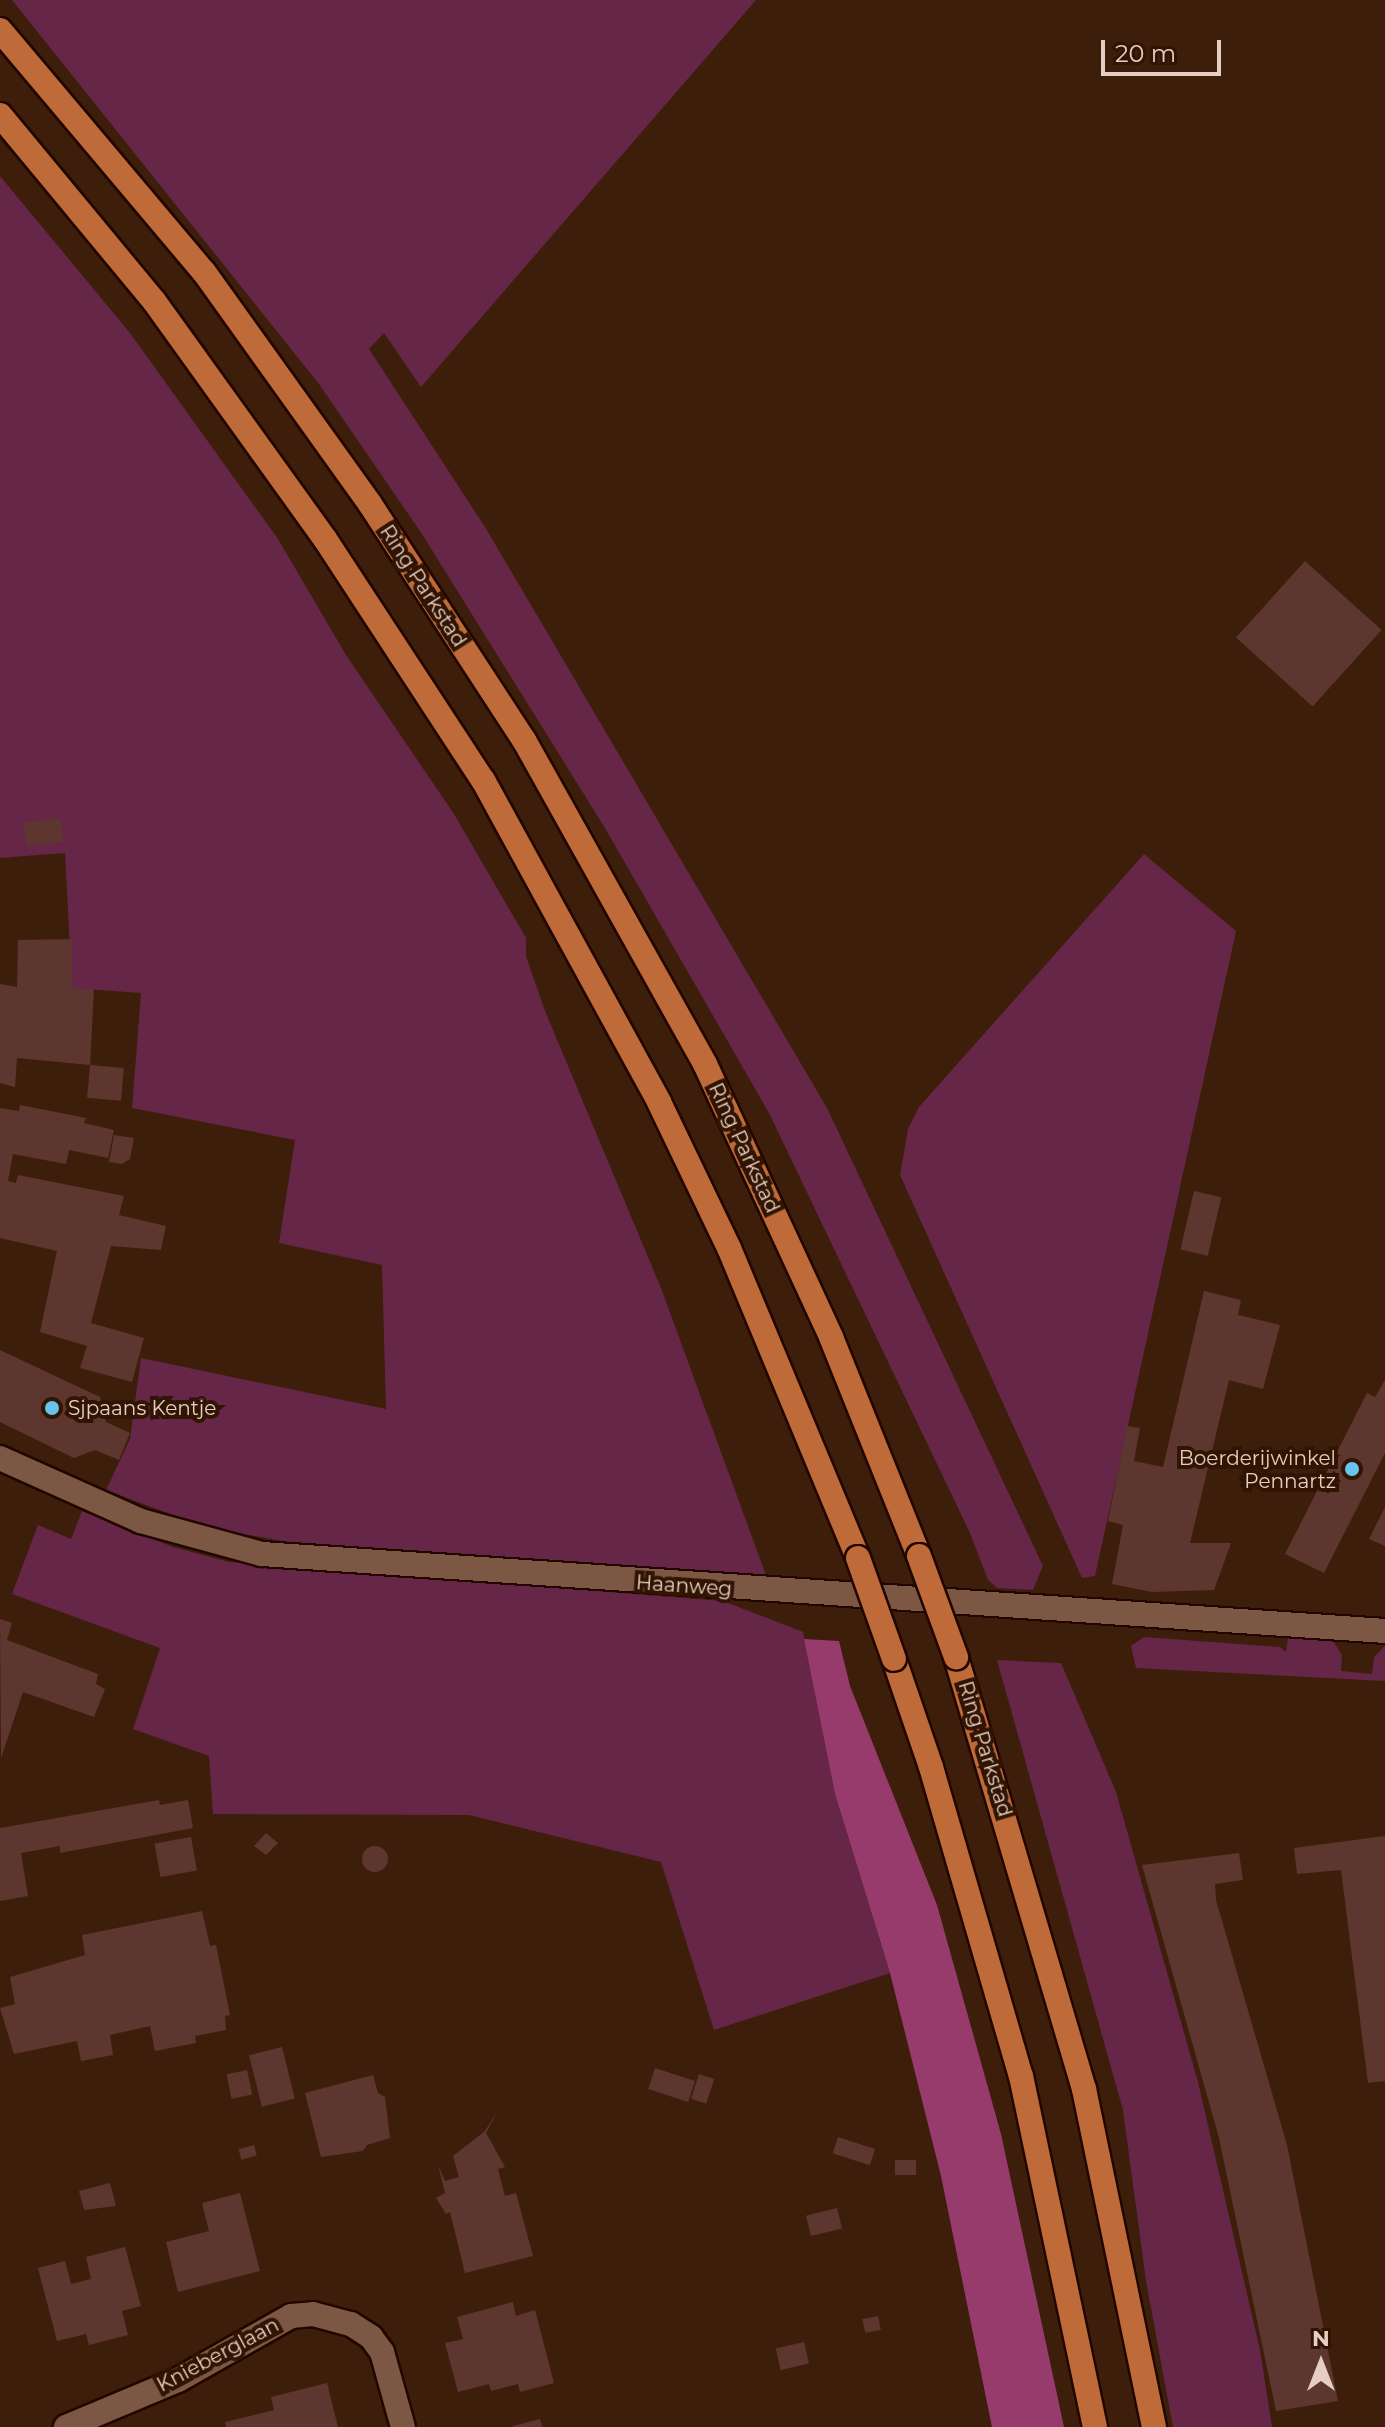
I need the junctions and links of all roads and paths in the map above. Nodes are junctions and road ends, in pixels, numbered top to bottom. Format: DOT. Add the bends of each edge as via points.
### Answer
graph roads {
  1 [pos="0,30"];
  2 [pos="0,115"];
  3 [pos="0,1458"];
  4 [pos="1385,1631"];
  5 [pos="66,2427"];
  6 [pos="403,2427"];
  7 [pos="1095,2427"];
  8 [pos="1154,2427"];
  1 -- 8 [label="highway, Ring Parkstad, bridge" via="204,272 370,504 524,740 705,1064 831,1337 956,1657 1084,2089"];
  2 -- 7 [label="highway, bridge" via="154,301 325,539 483,780 659,1102 729,1248 858,1558 931,1767 1021,2076"];
  3 -- 4 [label="street, Haanweg" via="141,1521 262,1554"];
  5 -- 6 [label="street, Knieberglaan" via="178,2380 291,2316 313,2314 351,2324 371,2337 382,2352"];
}
